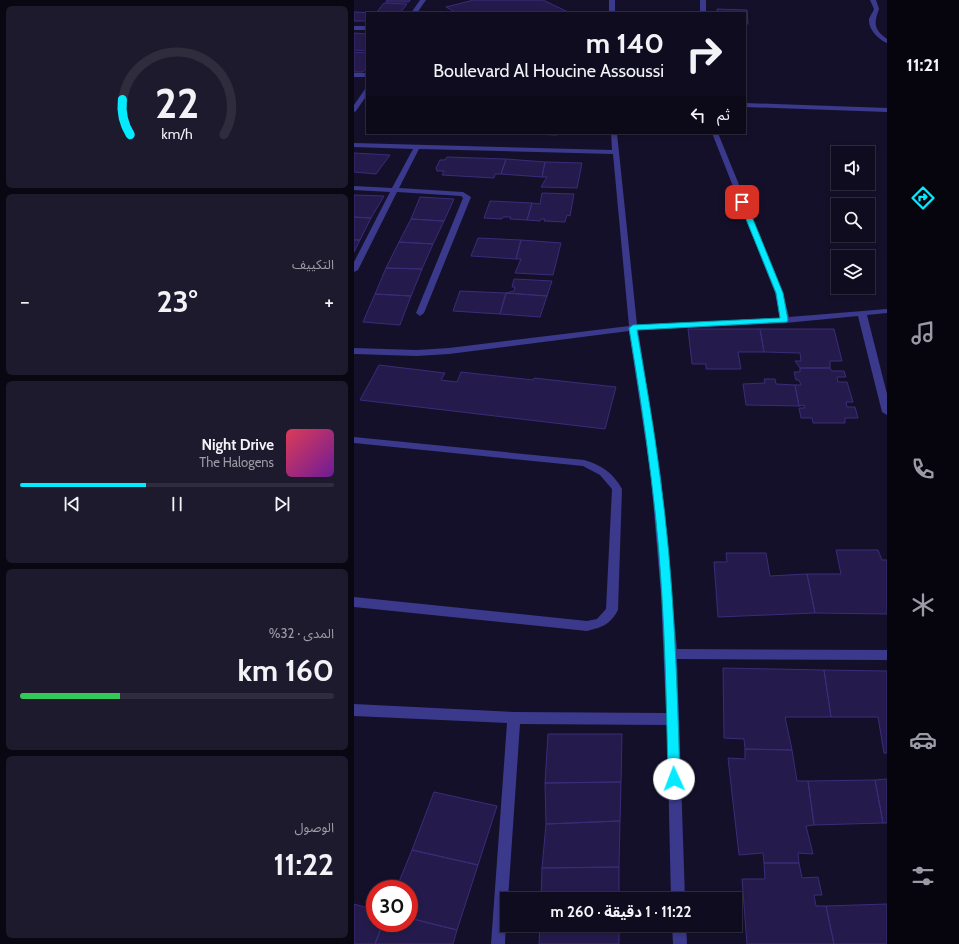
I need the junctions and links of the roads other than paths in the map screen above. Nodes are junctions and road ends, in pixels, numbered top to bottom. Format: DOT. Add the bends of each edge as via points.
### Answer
graph roads {
  1 [pos="423,0"];
  2 [pos="612,0"];
  3 [pos="703,0"];
  4 [pos="873,0"];
  5 [pos="415,12"];
  6 [pos="612,12"];
  7 [pos="703,12"];
  8 [pos="354,28"];
  9 [pos="366,28"];
  10 [pos="887,41"];
  11 [pos="354,75"];
  12 [pos="366,75"];
  13 [pos="366,92"];
  14 [pos="746,105"];
  15 [pos="354,110"];
  16 [pos="887,110"];
  17 [pos="614,134"];
  18 [pos="715,134"];
  19 [pos="354,145"];
  20 [pos="417,147"];
  21 [pos="616,152"];
  22 [pos="354,188"];
  23 [pos="394,190"];
  24 [pos="354,270"];
  25 [pos="887,311"];
  26 [pos="420,313"];
  27 [pos="862,314"];
  28 [pos="784,320"];
  29 [pos="633,328"];
  30 [pos="354,351"];
  31 [pos="887,412"];
  32 [pos="354,440"];
  33 [pos="354,602"];
  34 [pos="671,654"];
  35 [pos="887,655"];
  36 [pos="354,710"];
  37 [pos="514,718"];
  38 [pos="672,719"];
  39 [pos="678,892"];
  40 [pos="679,932"];
  41 [pos="498,944"];
  42 [pos="680,944"];
  1 -- 5 [label="street"];
  2 -- 6 [label="street"];
  3 -- 7 [label="street"];
  4 -- 10 [label="street" via="877,12 872,18 877,35"];
  8 -- 9 [label="street"];
  11 -- 12 [label="street"];
  13 -- 15 [label="street"];
  14 -- 16 [label="street"];
  17 -- 21 [label="street"];
  18 -- 28 [label="street" via="780,293"];
  19 -- 20 [label="street"];
  20 -- 21 [label="street"];
  20 -- 23 [label="street"];
  21 -- 29 [label="street"];
  22 -- 23 [label="street"];
  23 -- 24 [label="street"];
  23 -- 26 [label="street" via="463,194 467,197"];
  25 -- 27 [label="street"];
  27 -- 28 [label="street"];
  27 -- 31 [label="street"];
  28 -- 29 [label="street"];
  29 -- 30 [label="street" via="449,351"];
  29 -- 34 [label="street" via="656,477"];
  32 -- 33 [label="street" via="584,463 602,470 617,489 612,610 601,623 587,626"];
  34 -- 35 [label="street"];
  34 -- 38 [label="street"];
  36 -- 37 [label="street"];
  37 -- 38 [label="street"];
  37 -- 41 [label="street"];
  38 -- 39 [label="street"];
  40 -- 42 [label="street"];
}
